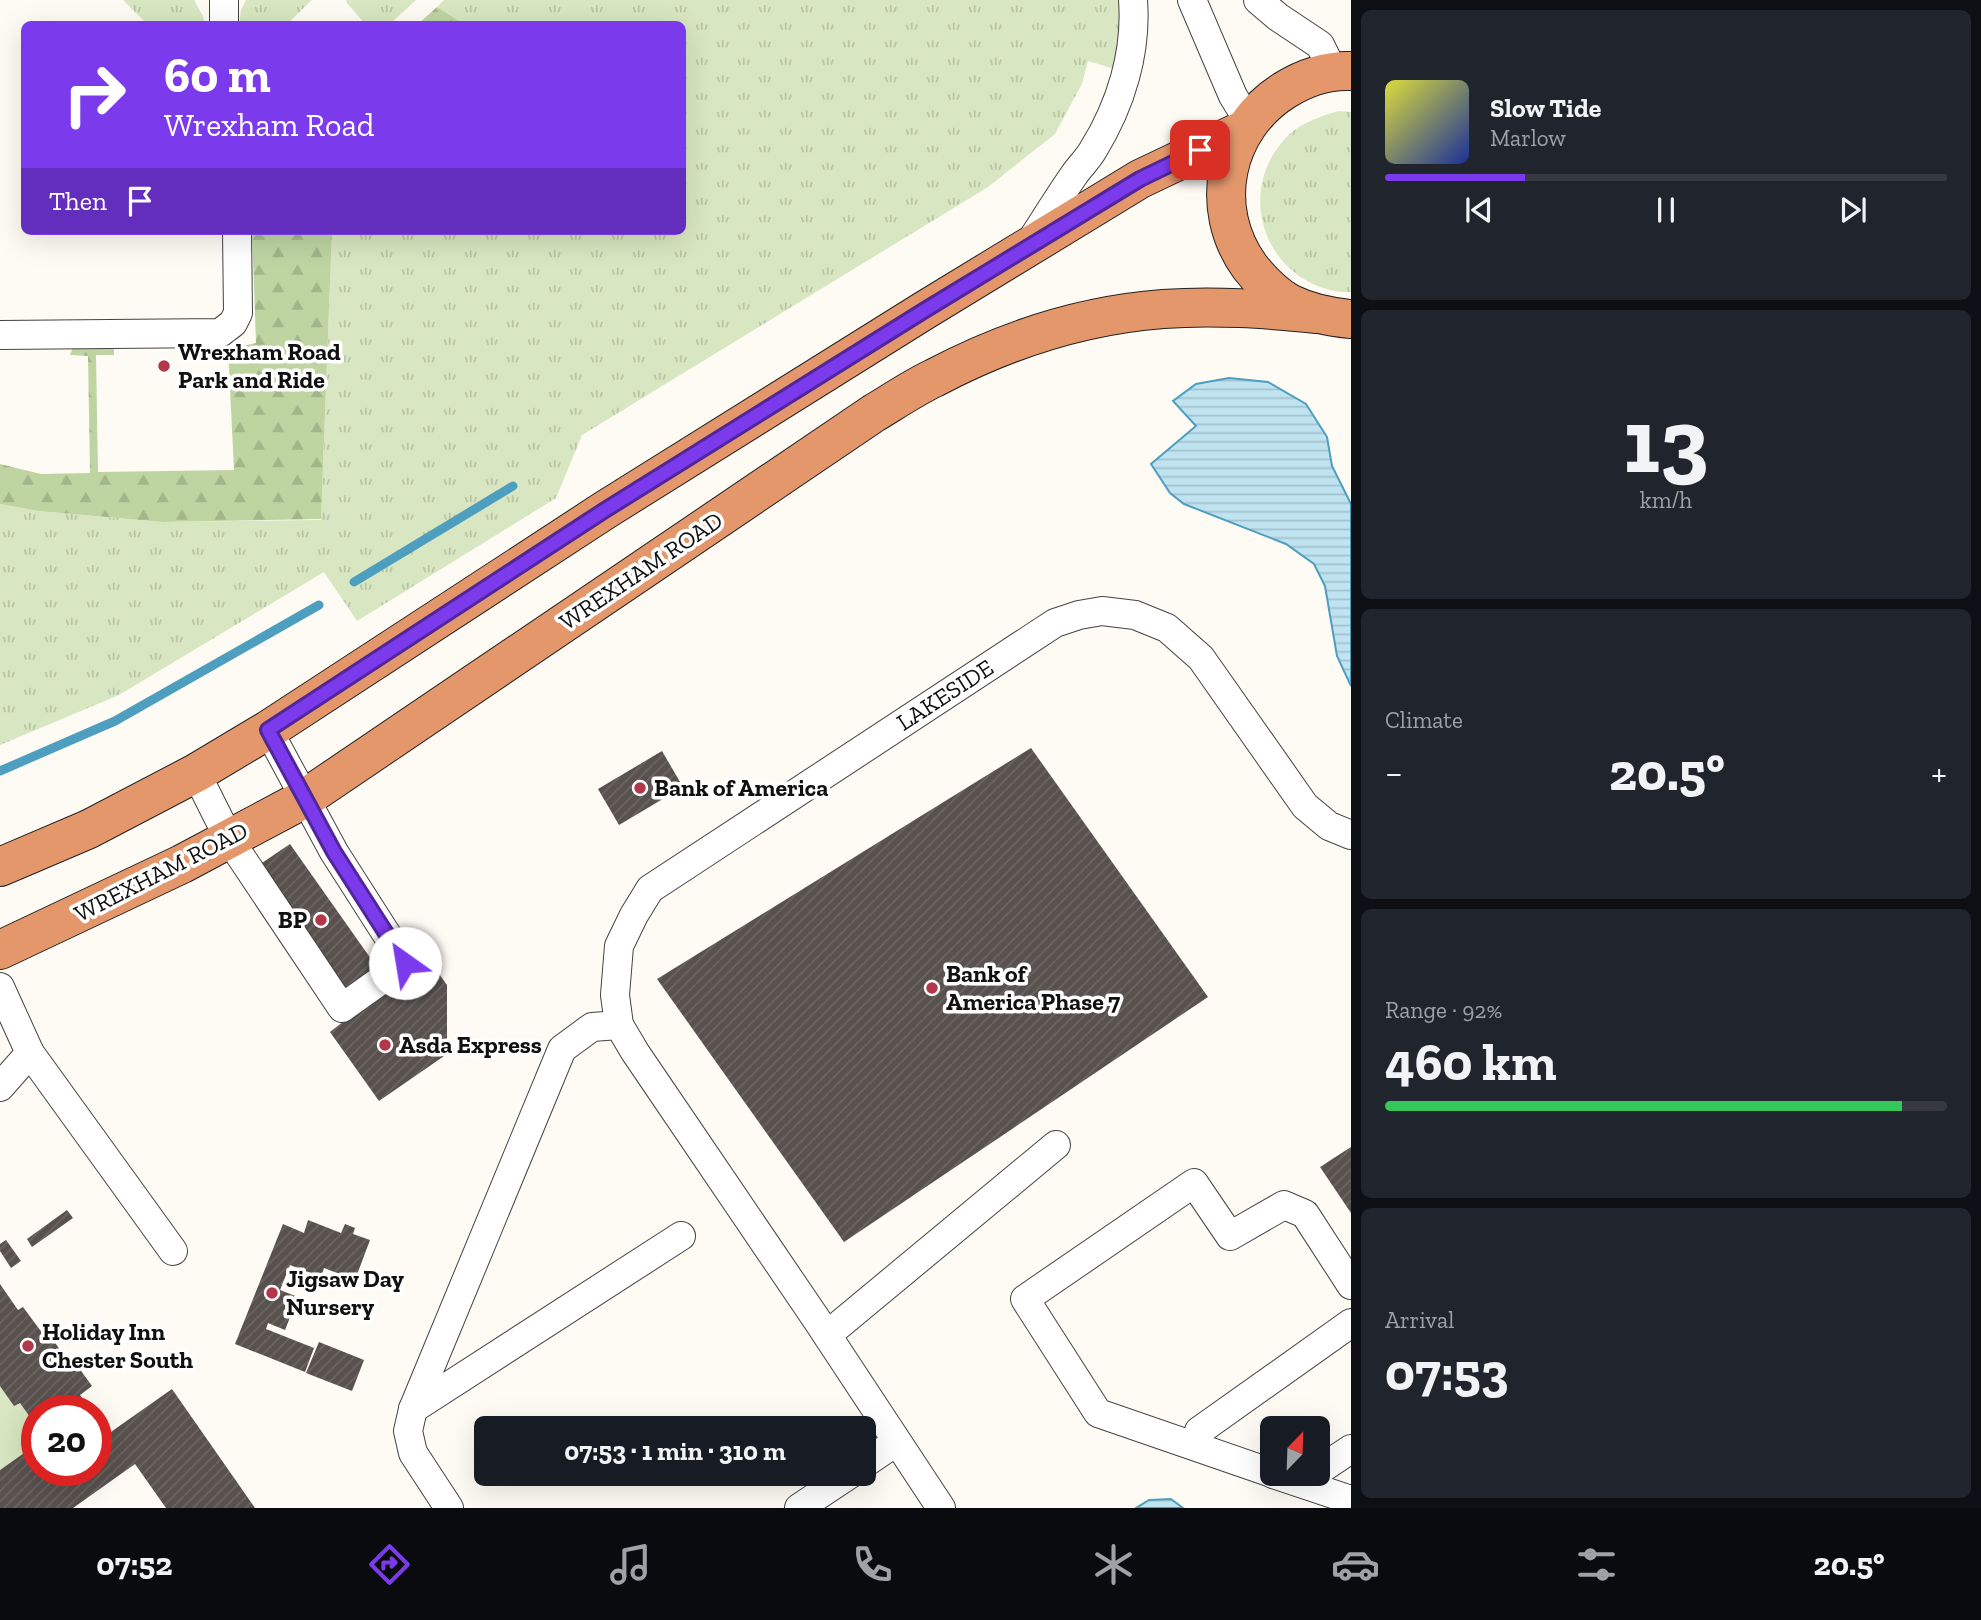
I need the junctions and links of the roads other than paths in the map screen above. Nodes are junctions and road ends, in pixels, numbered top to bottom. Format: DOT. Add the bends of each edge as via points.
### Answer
graph roads {
  1 [pos="224,0"];
  2 [pos="1133,0"];
  3 [pos="1192,0"];
  4 [pos="1258,0"];
  5 [pos="224,21"];
  6 [pos="1344,69"];
  7 [pos="1246,126"];
  8 [pos="237,235"];
  9 [pos="1026,249"];
  10 [pos="1336,320"];
  11 [pos="0,335"];
  12 [pos="268,730"];
  13 [pos="197,773"];
  14 [pos="304,799"];
  15 [pos="1351,835"];
  16 [pos="229,839"];
  17 [pos="0,867"];
  18 [pos="0,950"];
  19 [pos="4,1006"];
  20 [pos="619,1026"];
  21 [pos="30,1053"];
  22 [pos="0,1087"];
  23 [pos="1056,1145"];
  24 [pos="681,1236"];
  25 [pos="173,1251"];
  26 [pos="1351,1285"];
  27 [pos="1351,1323"];
  28 [pos="827,1335"];
  29 [pos="413,1409"];
  30 [pos="1199,1431"];
  31 [pos="896,1442"];
  32 [pos="1351,1449"];
  33 [pos="876,1456"];
  34 [pos="1330,1463"];
  35 [pos="1260,1469"];
  36 [pos="832,1486"];
  37 [pos="1311,1486"];
  38 [pos="1351,1500"];
  39 [pos="449,1508"];
  40 [pos="799,1508"];
  41 [pos="941,1508"];
  1 -- 5 [label="street"];
  2 -- 9 [label="street" via="1129,64 1106,128"];
  3 -- 7 [label="street"];
  4 -- 6 [label="street" via="1320,45"];
  6 -- 7 [label="highway" via="1299,81 1271,98"];
  7 -- 9 [label="highway" via="1149,174"];
  7 -- 10 [label="highway" via="1230,160 1225,203 1242,255 1261,282 1287,302"];
  8 -- 11 [label="street" via="238,313 220,333"];
  9 -- 12 [label="highway" via="605,510"];
  10 -- 14 [label="highway, WREXHAM ROAD" via="1269,310 1160,309 1061,327 960,365 874,413"];
  12 -- 13 [label="highway"];
  12 -- 14 [label="street"];
  13 -- 16 [label="street"];
  13 -- 17 [label="highway" via="89,829"];
  14 -- 16 [label="highway, WREXHAM ROAD"];
  14 -- 16 [label="street" via="405,963 342,1007"];
  15 -- 20 [label="street, LAKESIDE" via="1329,827 1306,806 1201,658 1167,628 1135,615 1102,611 1079,615 1055,623 650,889 619,946 615,995"];
  16 -- 18 [label="highway, WREXHAM ROAD"];
  19 -- 21 [label="street"];
  20 -- 28 [label="street, LAKESIDE"];
  20 -- 29 [label="street" via="593,1027 562,1049"];
  21 -- 22 [label="street"];
  21 -- 25 [label="street"];
  23 -- 28 [label="street"];
  24 -- 29 [label="street"];
  26 -- 35 [label="street" via="1305,1214 1284,1205 1230,1236 1194,1183 1025,1299 1098,1413"];
  27 -- 30 [label="street"];
  28 -- 31 [label="street, LAKESIDE"];
  29 -- 39 [label="street" via="408,1431 413,1453"];
  31 -- 33 [label="street"];
  31 -- 41 [label="street, LAKESIDE"];
  32 -- 34 [label="street"];
  36 -- 40 [label="street"];
  37 -- 38 [label="street"];
}
